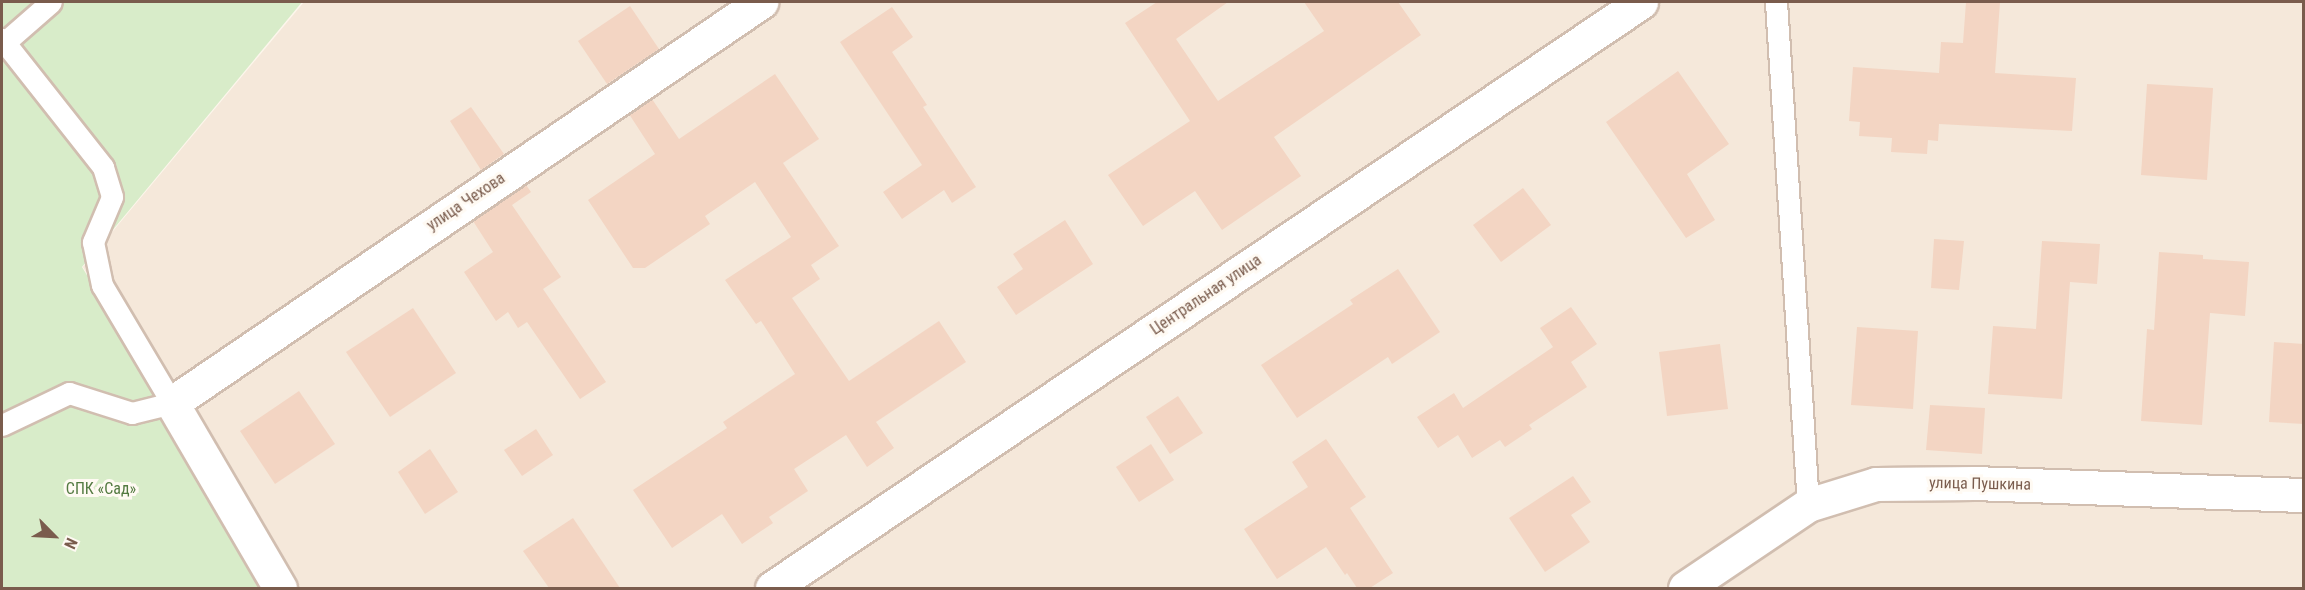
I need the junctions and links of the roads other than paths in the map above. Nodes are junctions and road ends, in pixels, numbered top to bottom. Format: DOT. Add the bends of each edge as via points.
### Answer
graph roads {
  1 [pos="51,2"];
  2 [pos="761,2"];
  3 [pos="1641,2"];
  4 [pos="1776,2"];
  5 [pos="3,41"];
  6 [pos="172,404"];
  7 [pos="2,425"];
  8 [pos="2304,495"];
  9 [pos="1808,505"];
  10 [pos="280,588"];
  11 [pos="771,588"];
  12 [pos="1685,588"];
  1 -- 5 [label="lane"];
  2 -- 6 [label="street, улица Чехова"];
  3 -- 11 [label="street, Центральная улица"];
  4 -- 9 [label="lane"];
  5 -- 6 [label="lane" via="103,167 112,197 93,242 102,285"];
  6 -- 7 [label="lane" via="132,413 69,393"];
  6 -- 10 [label="street"];
  8 -- 9 [label="street, улица Пушкина" via="1974,483 1876,484"];
  9 -- 12 [label="street, улица Пушкина"];
}
